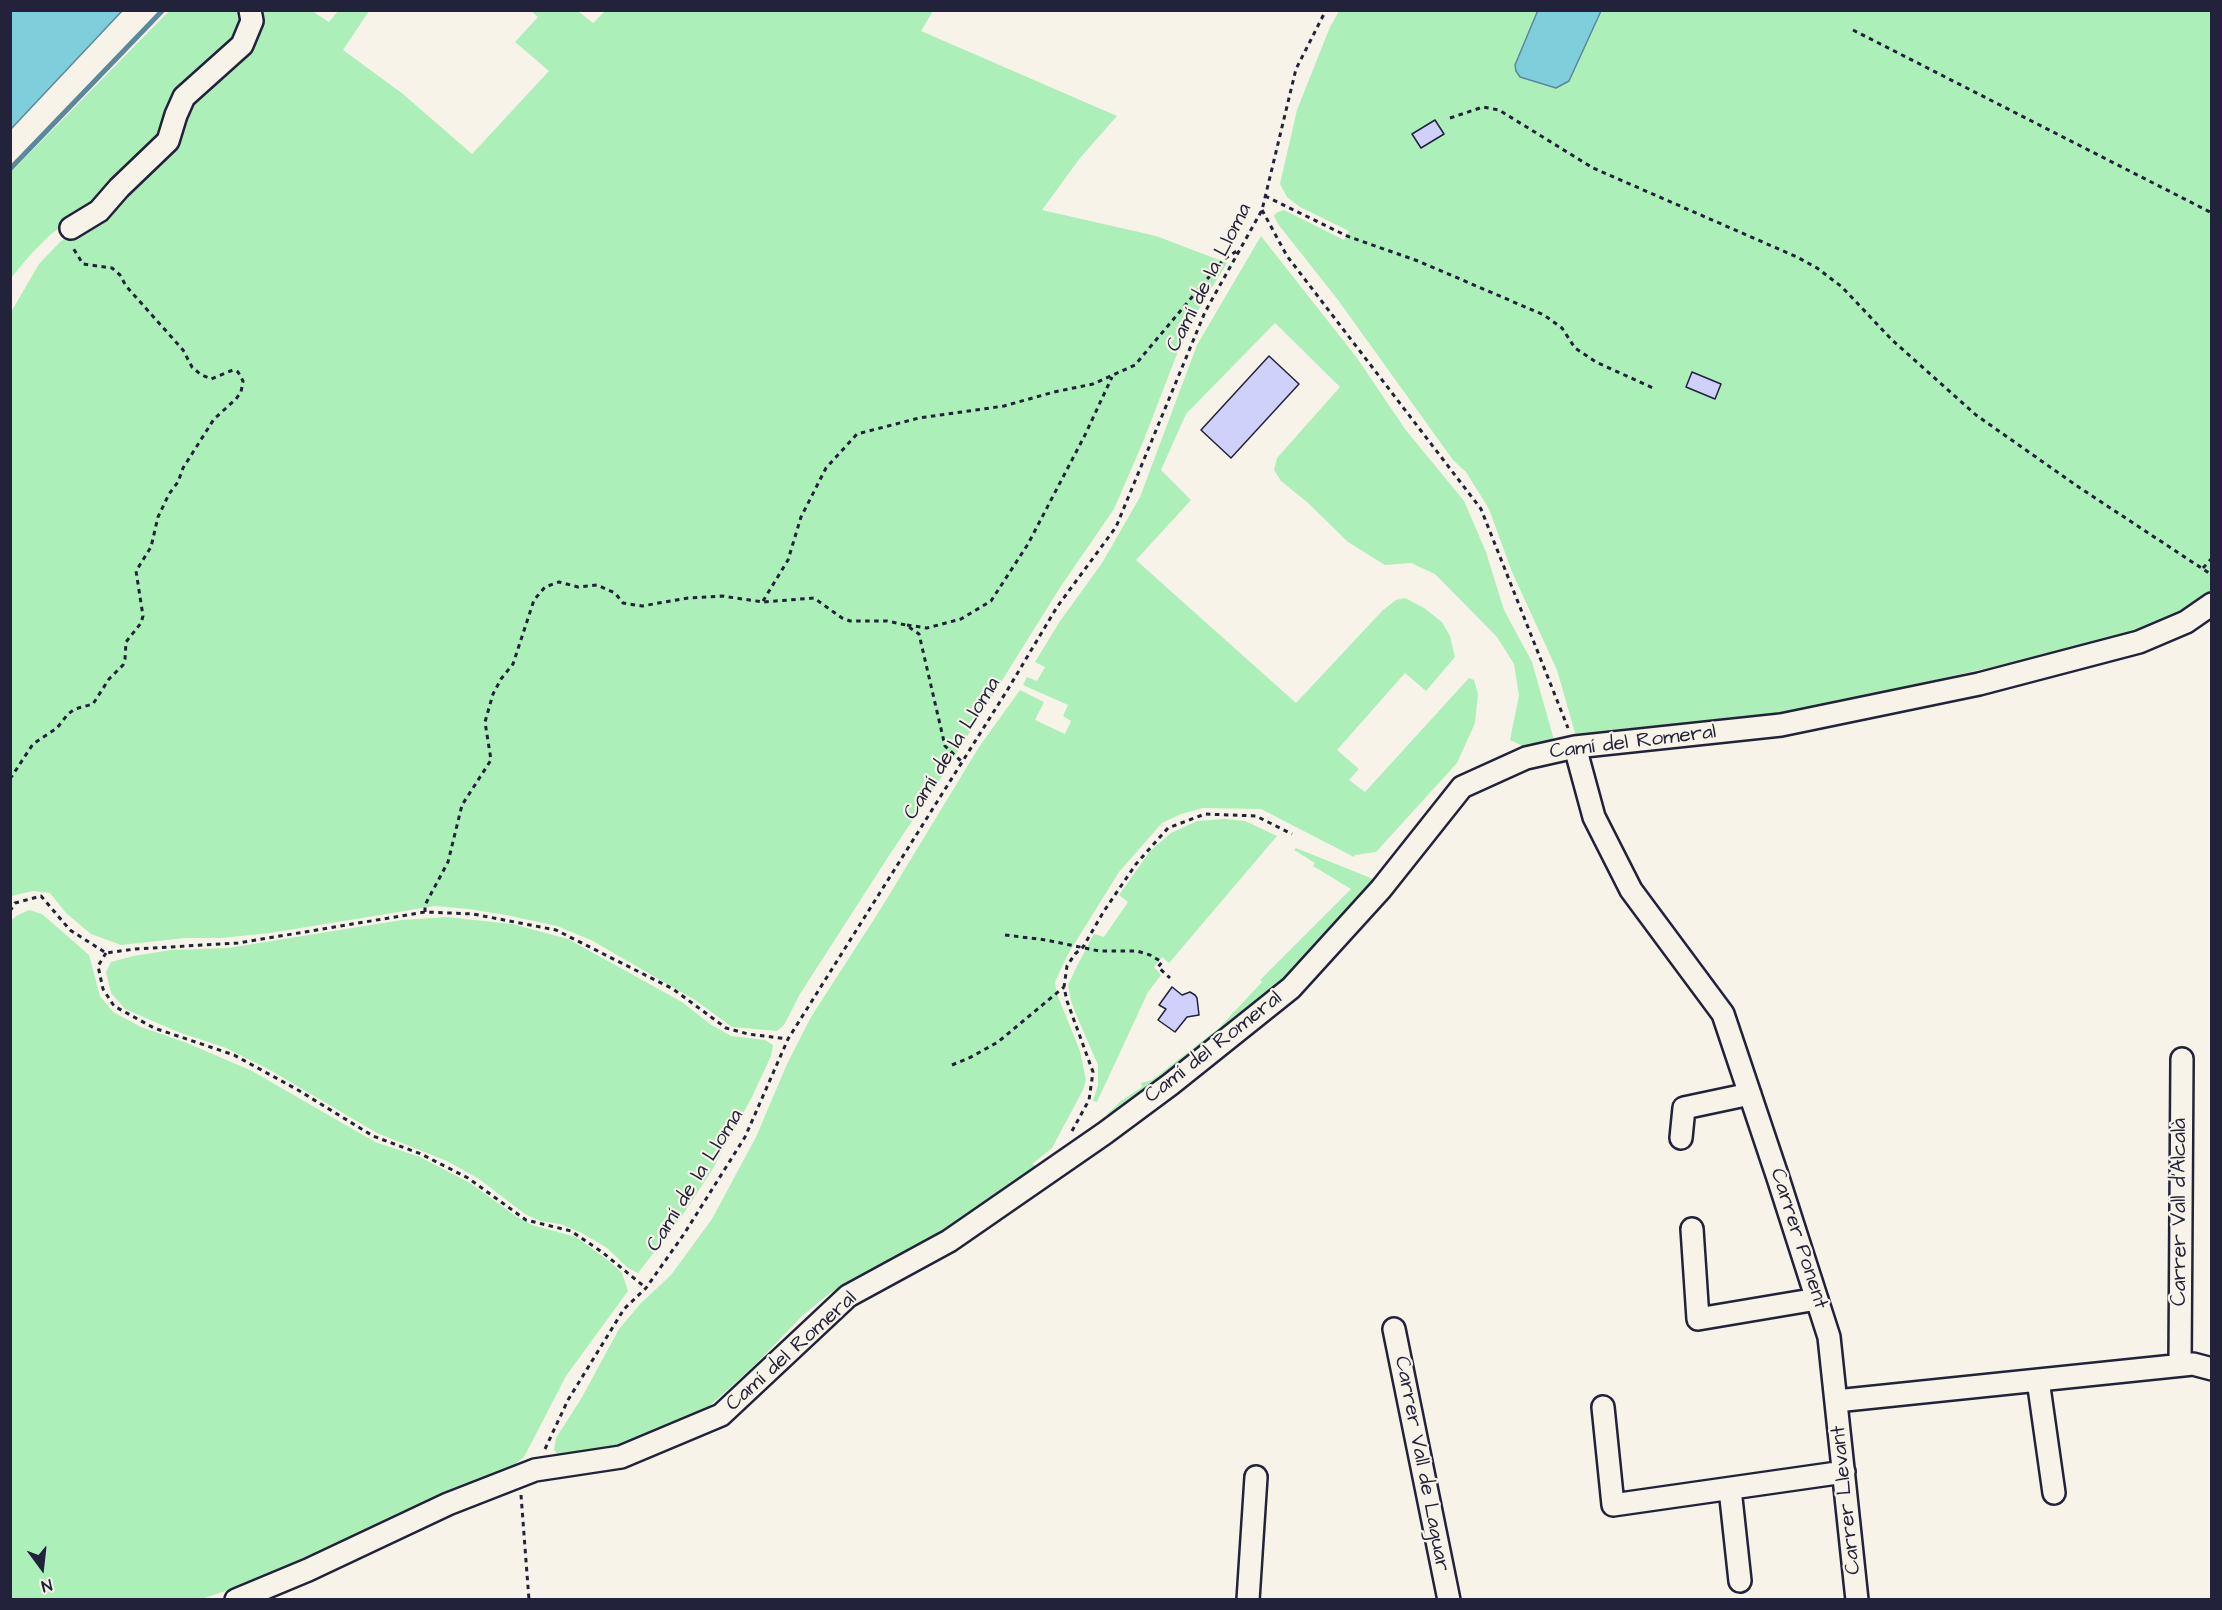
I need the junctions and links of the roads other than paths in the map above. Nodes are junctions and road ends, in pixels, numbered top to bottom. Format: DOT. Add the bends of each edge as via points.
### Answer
graph roads {
  1 [pos="249,10"];
  2 [pos="71,228"];
  3 [pos="2211,604"];
  4 [pos="1575,747"];
  5 [pos="2182,1059"];
  6 [pos="1750,1094"];
  7 [pos="1681,1138"];
  8 [pos="1692,1229"];
  9 [pos="1817,1299"];
  10 [pos="1394,1329"];
  11 [pos="2180,1365"];
  12 [pos="2211,1369"];
  13 [pos="2038,1380"];
  14 [pos="1836,1401"];
  15 [pos="1603,1407"];
  16 [pos="1844,1472"];
  17 [pos="1256,1477"];
  18 [pos="1730,1488"];
  19 [pos="2054,1493"];
  20 [pos="1740,1581"];
  21 [pos="236,1599"];
  22 [pos="1248,1599"];
  23 [pos="1449,1599"];
  24 [pos="1857,1599"];
  1 -- 2 [label="street" via="252,21 242,45 184,97 168,141 99,211"];
  3 -- 4 [label="street, Camí del Romeral" via="2186,622 2139,642 1979,684 1781,725"];
  4 -- 6 [label="street, Carrer Ponent" via="1594,817 1631,891 1723,1014"];
  4 -- 21 [label="street, Camí del Romeral" via="1526,758 1462,787 1381,889 1291,988 1171,1084 949,1241 848,1296 721,1415 621,1457 535,1470 448,1504"];
  5 -- 11 [label="street, Carrer Vall d'Alcalà"];
  6 -- 7 [label="street" via="1684,1108"];
  6 -- 9 [label="street, Carrer Ponent"];
  8 -- 9 [label="street" via="1698,1319"];
  9 -- 14 [label="street, Carrer Ponent" via="1829,1337"];
  10 -- 23 [label="street, Carrer Vall de Laguar"];
  11 -- 12 [label="street"];
  11 -- 13 [label="street"];
  13 -- 14 [label="street"];
  13 -- 19 [label="street"];
  14 -- 16 [label="street, Carrer Llevant"];
  15 -- 18 [label="street" via="1613,1505"];
  16 -- 18 [label="street"];
  16 -- 24 [label="street, Carrer Llevant"];
  17 -- 22 [label="street"];
  18 -- 20 [label="street"];
}
